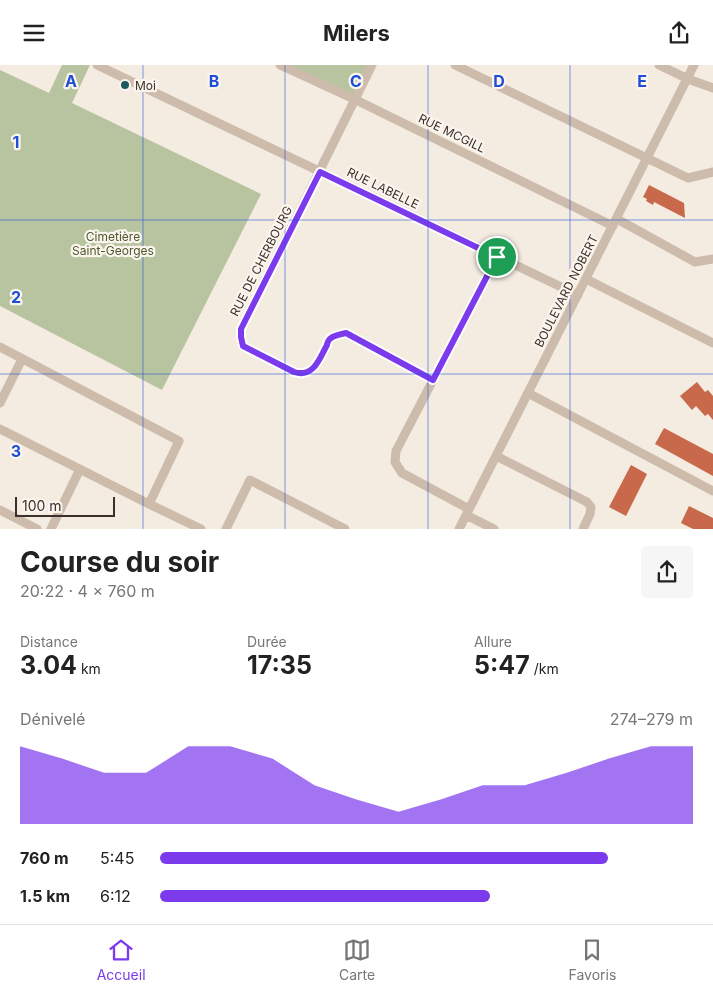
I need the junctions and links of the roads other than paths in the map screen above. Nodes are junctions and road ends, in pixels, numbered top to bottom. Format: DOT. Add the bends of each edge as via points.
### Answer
graph roads {
  1 [pos="97,65"];
  2 [pos="280,65"];
  3 [pos="372,65"];
  4 [pos="455,65"];
  5 [pos="660,65"];
  6 [pos="694,65"];
  7 [pos="688,79"];
  8 [pos="713,88"];
  9 [pos="356,100"];
  10 [pos="648,158"];
  11 [pos="320,172"];
  12 [pos="713,173"];
  13 [pos="615,222"];
  14 [pos="497,257"];
  15 [pos="713,259"];
  16 [pos="586,279"];
  17 [pos="578,295"];
  18 [pos="713,343"];
  19 [pos="0,347"];
  20 [pos="22,359"];
  21 [pos="433,380"];
  22 [pos="528,393"];
  23 [pos="0,403"];
  24 [pos="0,429"];
  25 [pos="496,456"];
  26 [pos="80,469"];
  27 [pos="713,491"];
  28 [pos="149,504"];
  29 [pos="0,510"];
  30 [pos="468,512"];
  31 [pos="37,529"];
  32 [pos="51,529"];
  33 [pos="201,529"];
  34 [pos="226,529"];
  35 [pos="344,529"];
  36 [pos="460,529"];
  37 [pos="494,529"];
  38 [pos="583,529"];
  1 -- 11 [label="street, RUE LABELLE"];
  2 -- 9 [label="street, RUE MCGILL"];
  3 -- 9 [label="street, RUE DE CHERBOURG"];
  4 -- 10 [label="street"];
  5 -- 7 [label="street"];
  6 -- 7 [label="street, BOULEVARD NOBERT"];
  7 -- 8 [label="street"];
  7 -- 10 [label="street, BOULEVARD NOBERT"];
  9 -- 11 [label="street, RUE DE CHERBOURG"];
  9 -- 13 [label="street, RUE MCGILL"];
  10 -- 12 [label="street" via="688,178"];
  10 -- 13 [label="street, BOULEVARD NOBERT"];
  11 -- 14 [label="street, RUE LABELLE"];
  11 -- 21 [label="street, RUE DE CHERBOURG" via="241,329 243,346 299,374 314,368 330,339 346,333"];
  13 -- 15 [label="street, RUE MCGILL" via="695,262"];
  13 -- 16 [label="street, BOULEVARD NOBERT"];
  14 -- 17 [label="street, RUE LABELLE"];
  14 -- 21 [label="street"];
  16 -- 17 [label="street, BOULEVARD NOBERT"];
  16 -- 18 [label="street"];
  17 -- 22 [label="street, BOULEVARD NOBERT"];
  19 -- 20 [label="street"];
  20 -- 23 [label="street"];
  20 -- 28 [label="street" via="179,441"];
  21 -- 30 [label="street" via="396,451 395,462 402,473"];
  22 -- 25 [label="street, BOULEVARD NOBERT"];
  22 -- 27 [label="street"];
  24 -- 26 [label="street"];
  25 -- 30 [label="street, BOULEVARD NOBERT"];
  25 -- 38 [label="street" via="587,502 591,507 590,515"];
  26 -- 28 [label="street"];
  26 -- 32 [label="street"];
  28 -- 33 [label="street"];
  29 -- 31 [label="street"];
  30 -- 36 [label="street, BOULEVARD NOBERT"];
  30 -- 37 [label="street"];
  34 -- 35 [label="street" via="250,480"];
}
